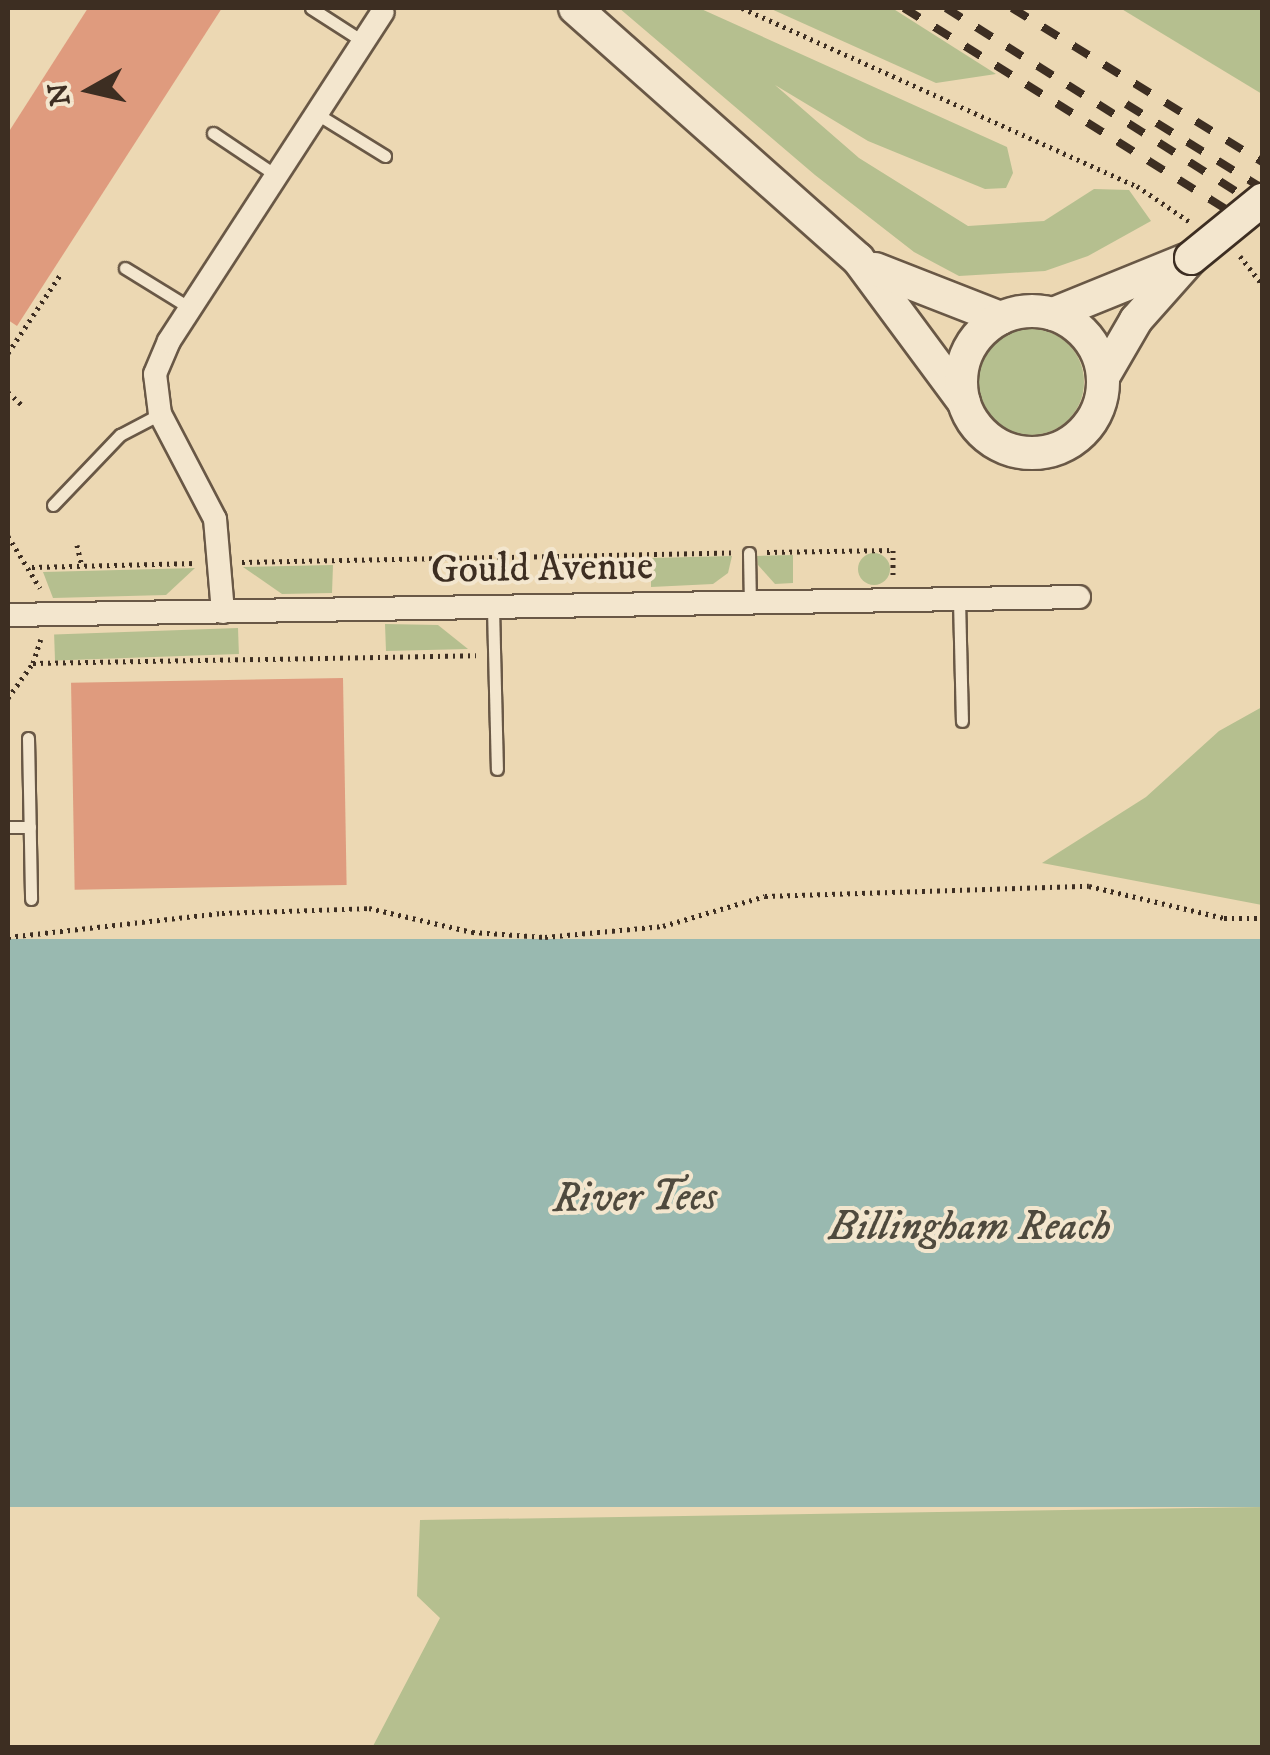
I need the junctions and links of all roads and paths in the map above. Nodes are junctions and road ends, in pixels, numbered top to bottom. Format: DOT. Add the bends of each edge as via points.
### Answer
graph roads {
  1 [pos="311,8"];
  2 [pos="574,8"];
  3 [pos="742,8"];
  4 [pos="383,12"];
  5 [pos="364,42"];
  6 [pos="317,114"];
  7 [pos="213,132"];
  8 [pos="385,156"];
  9 [pos="277,176"];
  10 [pos="1262,200"];
  11 [pos="1197,245"];
  12 [pos="1236,254"];
  13 [pos="858,259"];
  14 [pos="125,268"];
  15 [pos="62,272"];
  16 [pos="1262,284"];
  17 [pos="190,308"];
  18 [pos="1053,314"];
  19 [pos="1001,318"];
  20 [pos="8,352"];
  21 [pos="1103,377"];
  22 [pos="8,392"];
  23 [pos="964,402"];
  24 [pos="22,405"];
  25 [pos="160,414"];
  26 [pos="53,505"];
  27 [pos="77,546"];
  28 [pos="750,552"];
  29 [pos="222,562"];
  30 [pos="82,566"];
  31 [pos="32,567"];
  32 [pos="1079,597"];
  33 [pos="958,600"];
  34 [pos="894,601"];
  35 [pos="750,603"];
  36 [pos="494,608"];
  37 [pos="223,612"];
  38 [pos="8,615"];
  39 [pos="494,655"];
  40 [pos="33,663"];
  41 [pos="962,721"];
  42 [pos="28,738"];
  43 [pos="496,769"];
  44 [pos="8,827"];
  45 [pos="30,827"];
  46 [pos="31,899"];
  47 [pos="1262,918"];
  48 [pos="8,936"];
  1 -- 5 [label="lane"];
  2 -- 13 [label="street"];
  3 -- 11 [label="path" via="1137,186"];
  4 -- 5 [label="street"];
  5 -- 6 [label="street"];
  6 -- 8 [label="lane"];
  6 -- 9 [label="street"];
  7 -- 9 [label="lane"];
  9 -- 17 [label="street"];
  10 -- 11 [label="street, bridge"];
  11 -- 18 [label="street"];
  11 -- 21 [label="street" via="1136,320"];
  12 -- 16 [label="path" via="1253,265"];
  13 -- 19 [label="street" via="943,300"];
  13 -- 23 [label="street"];
  14 -- 17 [label="lane"];
  15 -- 20 [label="path"];
  17 -- 25 [label="street" via="155,374"];
  18 -- 19 [label="street"];
  18 -- 21 [label="street" via="1086,336"];
  19 -- 23 [label="street" via="968,350"];
  21 -- 23 [label="street" via="1090,423 1047,452 995,443"];
  22 -- 24 [label="path"];
  25 -- 26 [label="lane" via="120,435"];
  25 -- 29 [label="street" via="205,495"];
  27 -- 30 [label="path"];
  28 -- 29 [label="path"];
  28 -- 34 [label="path" via="893,550"];
  28 -- 35 [label="lane"];
  29 -- 30 [label="path"];
  29 -- 37 [label="street"];
  30 -- 31 [label="path"];
  32 -- 33 [label="street, Gould Avenue"];
  33 -- 34 [label="street, Gould Avenue"];
  33 -- 41 [label="lane"];
  34 -- 35 [label="street, Gould Avenue"];
  35 -- 36 [label="street, Gould Avenue"];
  36 -- 37 [label="street, Gould Avenue"];
  36 -- 39 [label="lane"];
  37 -- 38 [label="street, Gould Avenue"];
  39 -- 40 [label="path"];
  39 -- 43 [label="lane"];
  42 -- 45 [label="lane"];
  44 -- 45 [label="lane"];
  45 -- 46 [label="lane"];
  47 -- 48 [label="path" via="1224,918 1089,886 765,896 663,926 545,937 472,932 368,908 222,912"];
}
